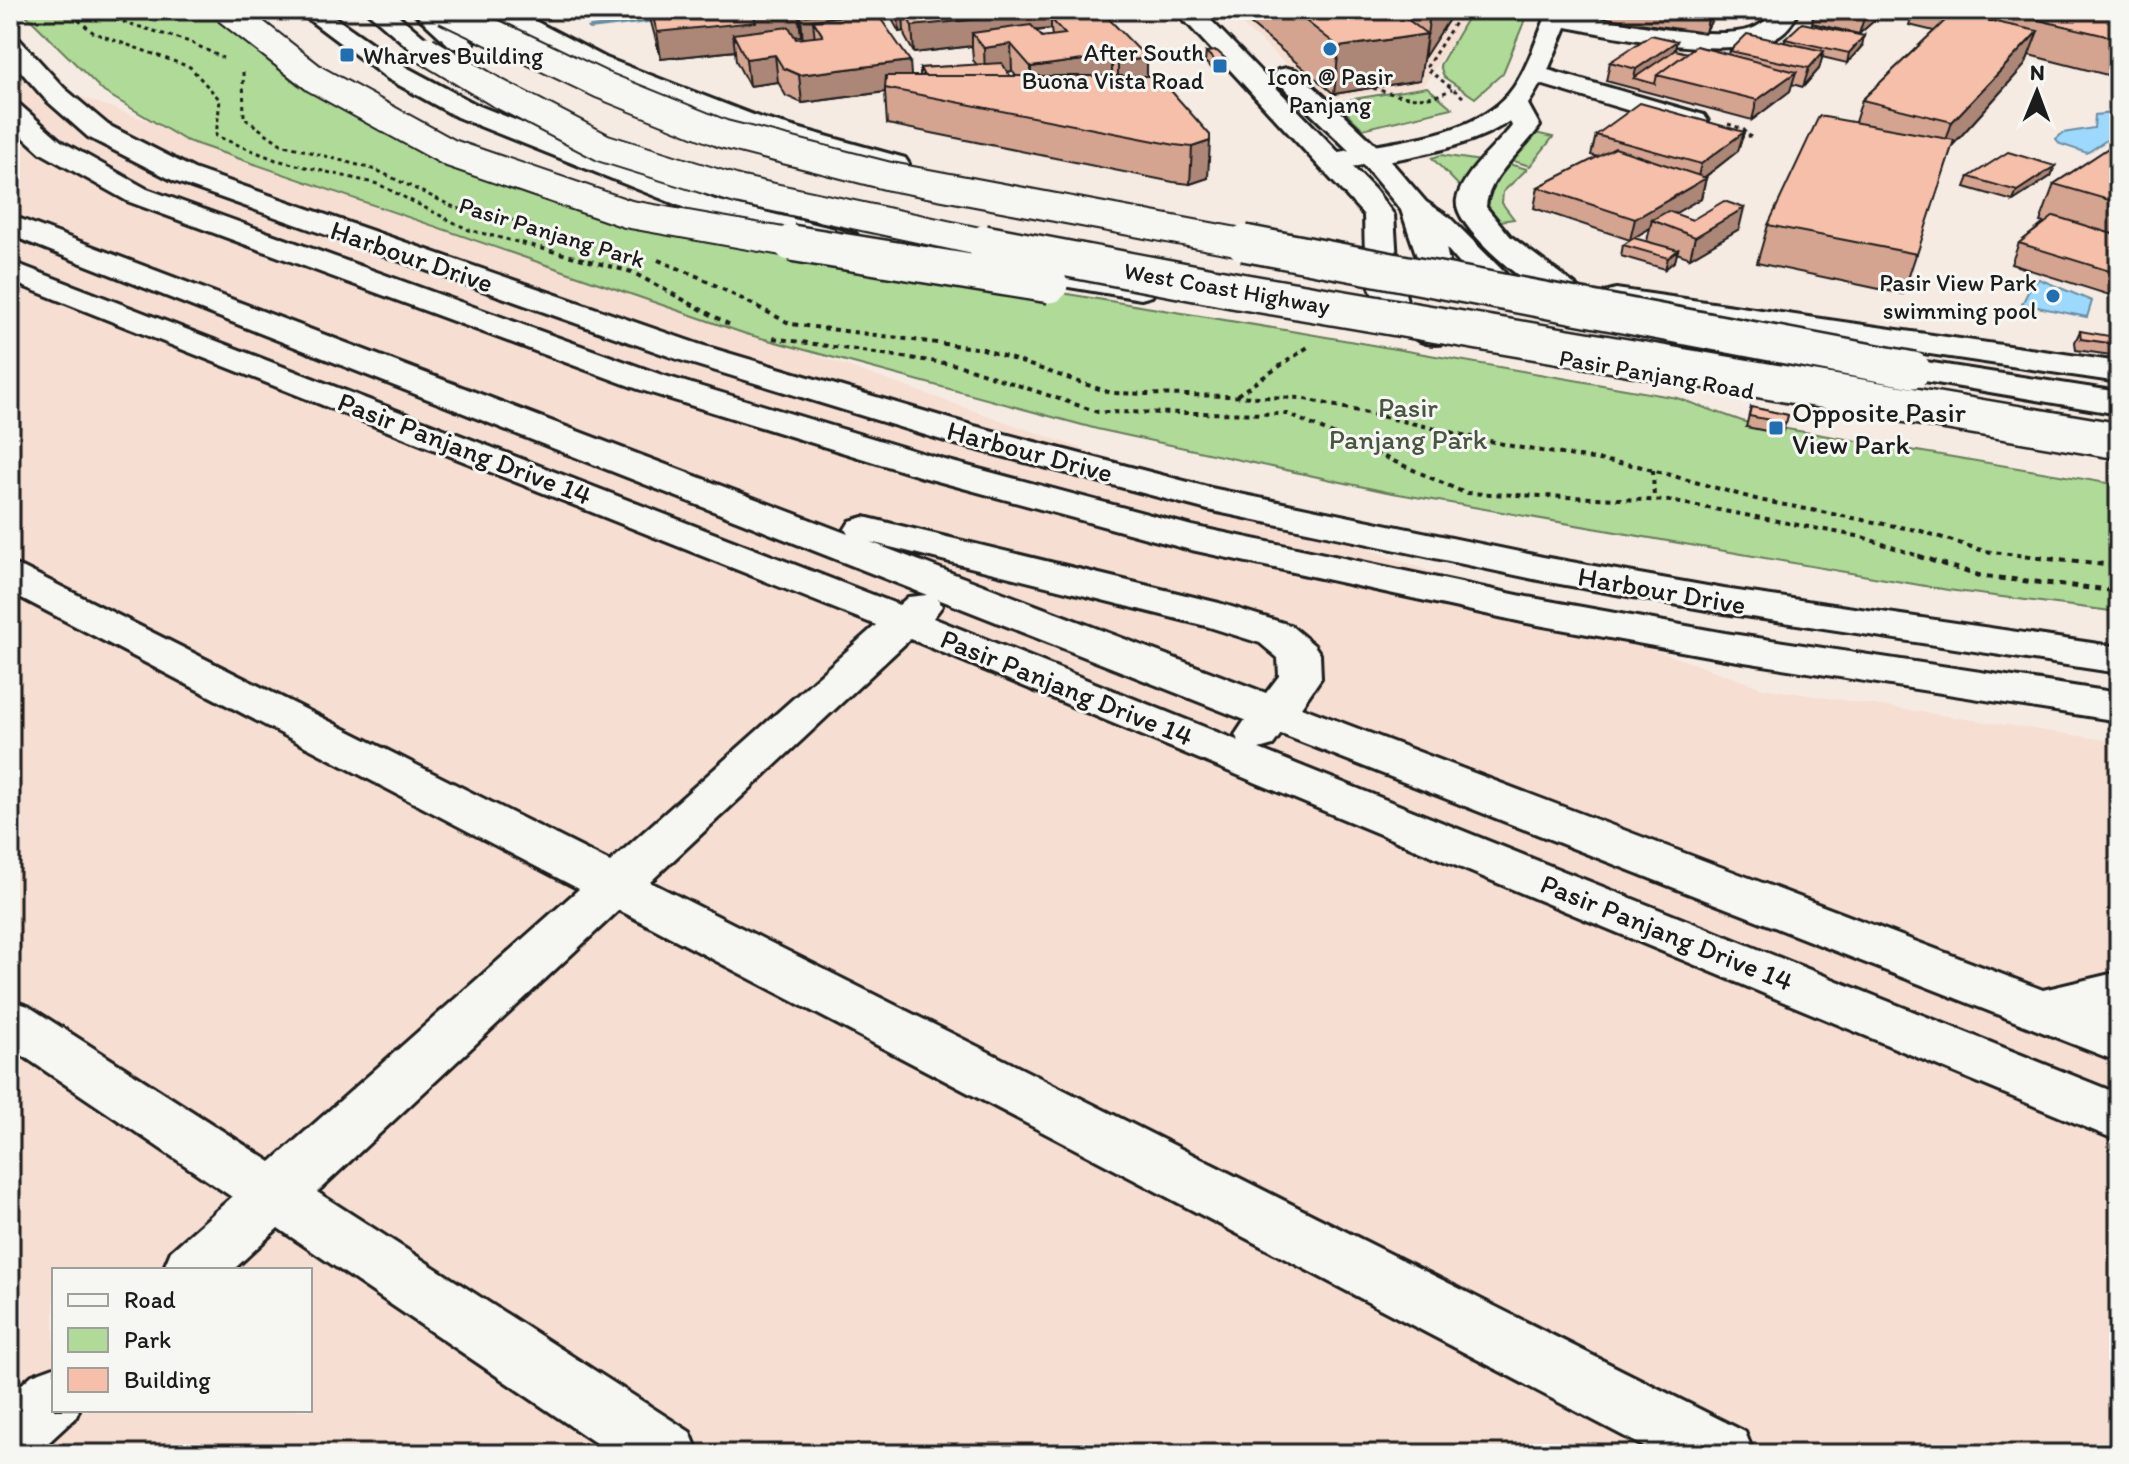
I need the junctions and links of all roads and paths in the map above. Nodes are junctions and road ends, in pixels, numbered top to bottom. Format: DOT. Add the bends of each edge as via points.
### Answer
graph roads {
  1 [pos="66,10"];
  2 [pos="100,10"];
  3 [pos="227,10"];
  4 [pos="308,10"];
  5 [pos="377,10"];
  6 [pos="423,10"];
  7 [pos="445,10"];
  8 [pos="495,10"];
  9 [pos="1463,10"];
  10 [pos="1788,10"];
  11 [pos="1202,12"];
  12 [pos="1560,14"];
  13 [pos="10,44"];
  14 [pos="228,60"];
  15 [pos="235,64"];
  16 [pos="1533,74"];
  17 [pos="1373,88"];
  18 [pos="1452,89"];
  19 [pos="1515,103"];
  20 [pos="1473,105"];
  21 [pos="10,111"];
  22 [pos="1720,129"];
  23 [pos="1436,142"];
  24 [pos="1371,156"];
  25 [pos="1501,159"];
  26 [pos="1331,162"];
  27 [pos="1415,208"];
  28 [pos="10,224"];
  29 [pos="533,224"];
  30 [pos="648,256"];
  31 [pos="1381,261"];
  32 [pos="10,270"];
  33 [pos="1435,270"];
  34 [pos="1494,280"];
  35 [pos="1564,292"];
  36 [pos="1392,305"];
  37 [pos="734,327"];
  38 [pos="1336,327"];
  39 [pos="761,336"];
  40 [pos="1432,336"];
  41 [pos="1940,345"];
  42 [pos="1913,370"];
  43 [pos="2119,372"];
  44 [pos="1236,396"];
  45 [pos="2119,403"];
  46 [pos="1912,412"];
  47 [pos="2119,441"];
  48 [pos="2119,453"];
  49 [pos="1653,470"];
  50 [pos="1654,500"];
  51 [pos="758,514"];
  52 [pos="2119,566"];
  53 [pos="10,576"];
  54 [pos="945,586"];
  55 [pos="2119,591"];
  56 [pos="904,622"];
  57 [pos="2119,660"];
  58 [pos="2119,707"];
  59 [pos="1274,712"];
  60 [pos="1240,757"];
  61 [pos="614,886"];
  62 [pos="2119,992"];
  63 [pos="2041,1011"];
  64 [pos="10,1020"];
  65 [pos="2119,1041"];
  66 [pos="2119,1118"];
  67 [pos="275,1195"];
  68 [pos="194,1268"];
  69 [pos="52,1398"];
  70 [pos="10,1436"];
  71 [pos="667,1454"];
  72 [pos="1722,1454"];
  1 -- 37 [label="path, Pasir Panjang Park" via="94,33 190,67 220,100 216,136 276,160 378,184 469,230 632,272"];
  2 -- 14 [label="path" via="97,14 190,42"];
  3 -- 46 [label="main road, bridge" via="315,79 450,153 628,214 883,260"];
  4 -- 38 [label="main road, Pasir Panjang Road" via="397,73 467,111 705,206 871,246"];
  5 -- 46 [label="main road, West Coast Highway, bridge" via="426,50 604,148 739,190 939,235"];
  6 -- 42 [label="main road, West Coast Highway, bridge" via="461,43 531,83 641,134 767,176 1246,270"];
  7 -- 42 [label="main road, bridge" via="602,85 723,134 888,176"];
  8 -- 31 [label="main road" via="611,68 751,124 855,155"];
  9 -- 18 [label="path" via="1426,68"];
  10 -- 12 [label="main road" via="1771,31 1736,40"];
  11 -- 24 [label="main road" via="1268,58"];
  11 -- 26 [label="main road"];
  12 -- 16 [label="main road"];
  13 -- 57 [label="main road, Harbour Drive" via="98,131 184,175 689,352 961,434 1208,499 1543,569"];
  15 -- 29 [label="path" via="243,68 244,118 281,144 376,170 456,208"];
  16 -- 19 [label="main road"];
  16 -- 22 [label="main road"];
  17 -- 18 [label="path" via="1401,98 1442,96"];
  18 -- 20 [label="path"];
  19 -- 23 [label="main road" via="1492,121"];
  19 -- 25 [label="main road" via="1526,126"];
  21 -- 58 [label="main road, Harbour Drive" via="51,147 137,195 650,382 932,468 1187,537 1527,610"];
  23 -- 24 [label="main road"];
  23 -- 25 [label="main road"];
  24 -- 26 [label="main road"];
  24 -- 27 [label="main road"];
  25 -- 35 [label="main road" via="1473,189 1474,214 1526,265"];
  26 -- 31 [label="main road" via="1379,215"];
  27 -- 33 [label="main road"];
  27 -- 34 [label="main road" via="1438,223"];
  28 -- 51 [label="main road, Pasir Panjang Drive 14"];
  30 -- 44 [label="path" via="791,324 983,349 1111,393"];
  31 -- 33 [label="main road"];
  31 -- 36 [label="main road"];
  32 -- 56 [label="main road, Pasir Panjang Drive 14"];
  33 -- 34 [label="main road"];
  33 -- 36 [label="main road"];
  34 -- 35 [label="main road"];
  35 -- 41 [label="main road"];
  36 -- 38 [label="main road"];
  36 -- 40 [label="main road, Pasir Panjang Road"];
  38 -- 40 [label="main road, Pasir Panjang Road"];
  38 -- 44 [label="path"];
  39 -- 50 [label="path" via="958,365 1098,412 1288,414 1465,493"];
  40 -- 46 [label="main road, Pasir Panjang Road"];
  41 -- 43 [label="main road"];
  41 -- 46 [label="main road" via="1902,355 1886,376"];
  42 -- 45 [label="main road, West Coast Highway"];
  44 -- 49 [label="path" via="1301,398 1516,447"];
  46 -- 47 [label="main road, West Coast Highway, bridge"];
  46 -- 48 [label="main road, Pasir Panjang Road"];
  49 -- 50 [label="path"];
  49 -- 52 [label="path" via="1759,500 1921,531 1984,551"];
  50 -- 55 [label="path" via="1862,537 1980,576"];
  51 -- 54 [label="main road, Pasir Panjang Drive 14"];
  51 -- 59 [label="main road" via="864,529 1275,634 1299,654 1300,678"];
  53 -- 61 [label="main road"];
  54 -- 56 [label="main road"];
  54 -- 59 [label="main road, Pasir Panjang Drive 14"];
  56 -- 60 [label="main road, Pasir Panjang Drive 14"];
  56 -- 61 [label="main road"];
  59 -- 60 [label="main road"];
  59 -- 63 [label="main road, Pasir Panjang Drive 14"];
  60 -- 66 [label="main road, Pasir Panjang Drive 14"];
  61 -- 67 [label="main road"];
  61 -- 72 [label="main road"];
  62 -- 63 [label="main road"];
  63 -- 65 [label="main road, Pasir Panjang Drive 14"];
  64 -- 67 [label="main road"];
  67 -- 68 [label="main road"];
  67 -- 71 [label="main road"];
  69 -- 70 [label="main road"];
}
